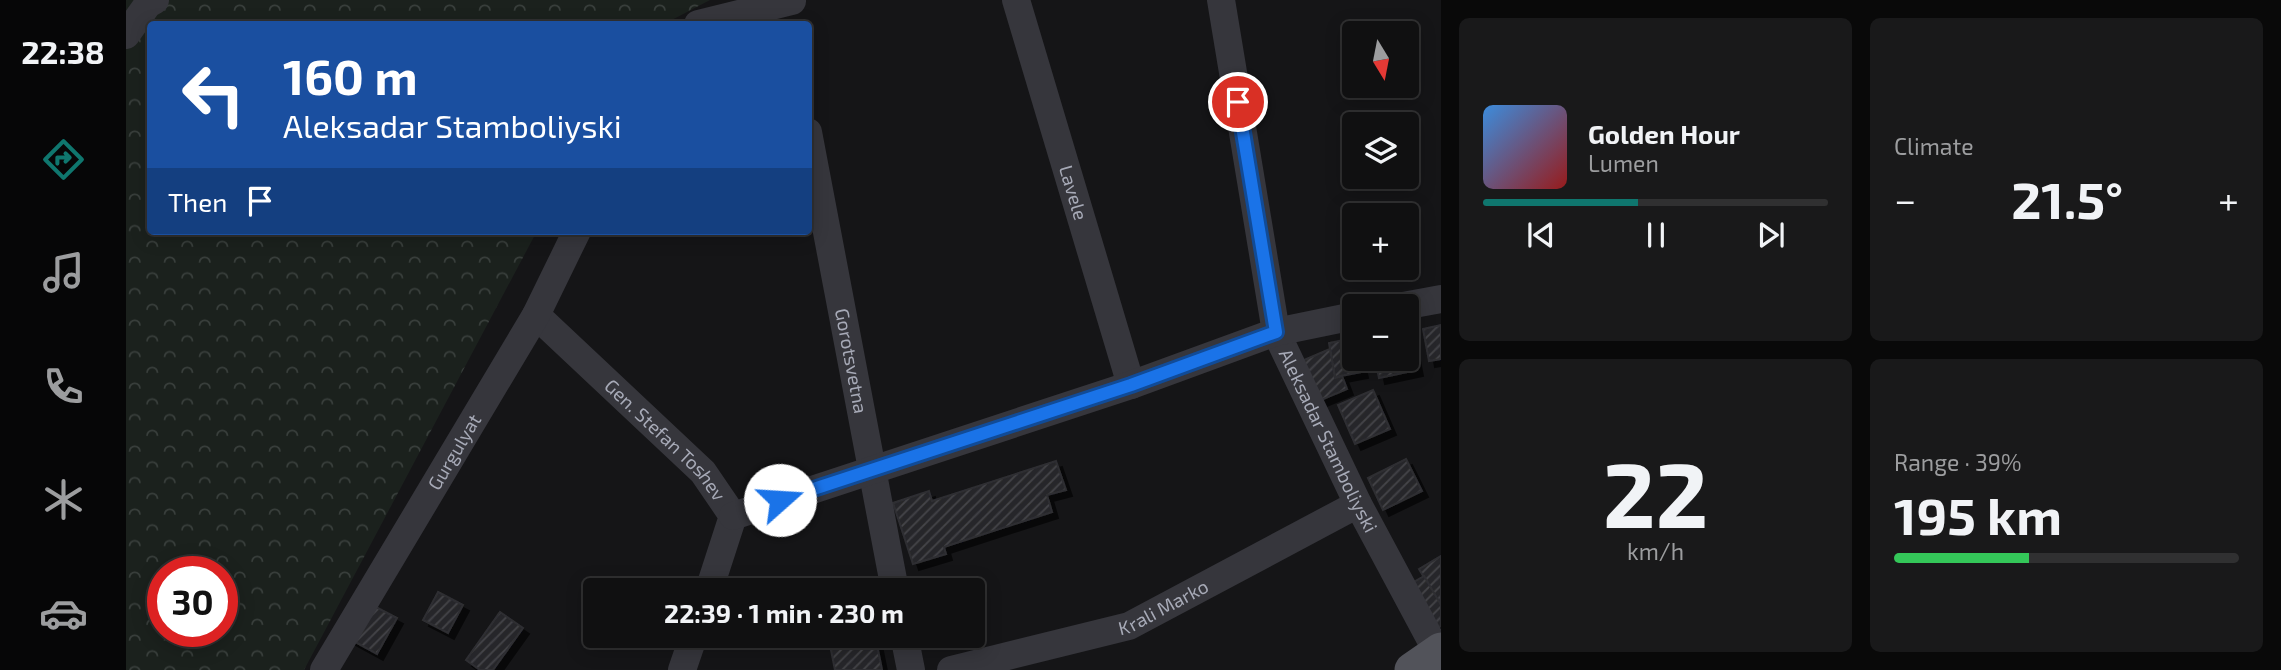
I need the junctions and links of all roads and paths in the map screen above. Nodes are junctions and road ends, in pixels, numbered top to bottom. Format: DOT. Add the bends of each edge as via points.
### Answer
graph roads {
  1 [pos="155,0"];
  2 [pos="1016,0"];
  3 [pos="1221,0"];
  4 [pos="792,9"];
  5 [pos="717,21"];
  6 [pos="126,34"];
  7 [pos="812,153"];
  8 [pos="575,235"];
  9 [pos="1441,299"];
  10 [pos="1419,303"];
  11 [pos="536,315"];
  12 [pos="1342,318"];
  13 [pos="1276,332"];
  14 [pos="1131,385"];
  15 [pos="873,470"];
  16 [pos="1359,504"];
  17 [pos="733,516"];
  18 [pos="713,578"];
  19 [pos="893,578"];
  20 [pos="690,648"];
  21 [pos="907,648"];
  22 [pos="1433,658"];
  23 [pos="324,670"];
  24 [pos="682,670"];
  25 [pos="911,670"];
  26 [pos="951,670"];
  1 -- 6 [label="street"];
  2 -- 14 [label="street, Lavele"];
  3 -- 13 [label="street, Aleksadar Stamboliyski"];
  4 -- 5 [label="street"];
  7 -- 15 [label="street, Gorotsvetna"];
  8 -- 11 [label="street, Gurgulyat"];
  9 -- 10 [label="street"];
  11 -- 17 [label="street, Gen. Stefan Toshev" via="703,472"];
  11 -- 23 [label="street, Gurgulyat"];
  12 -- 13 [label="street"];
  13 -- 14 [label="street"];
  13 -- 16 [label="street, Aleksadar Stamboliyski"];
  14 -- 15 [label="street"];
  15 -- 17 [label="street"];
  15 -- 19 [label="street, Gorotsvetna"];
  16 -- 22 [label="street, Aleksadar Stamboliyski"];
  16 -- 26 [label="street, Krali Marko" via="1129,626"];
  17 -- 18 [label="street, Gen. Stefan Toshev"];
  20 -- 24 [label="street"];
  21 -- 25 [label="street"];
}
